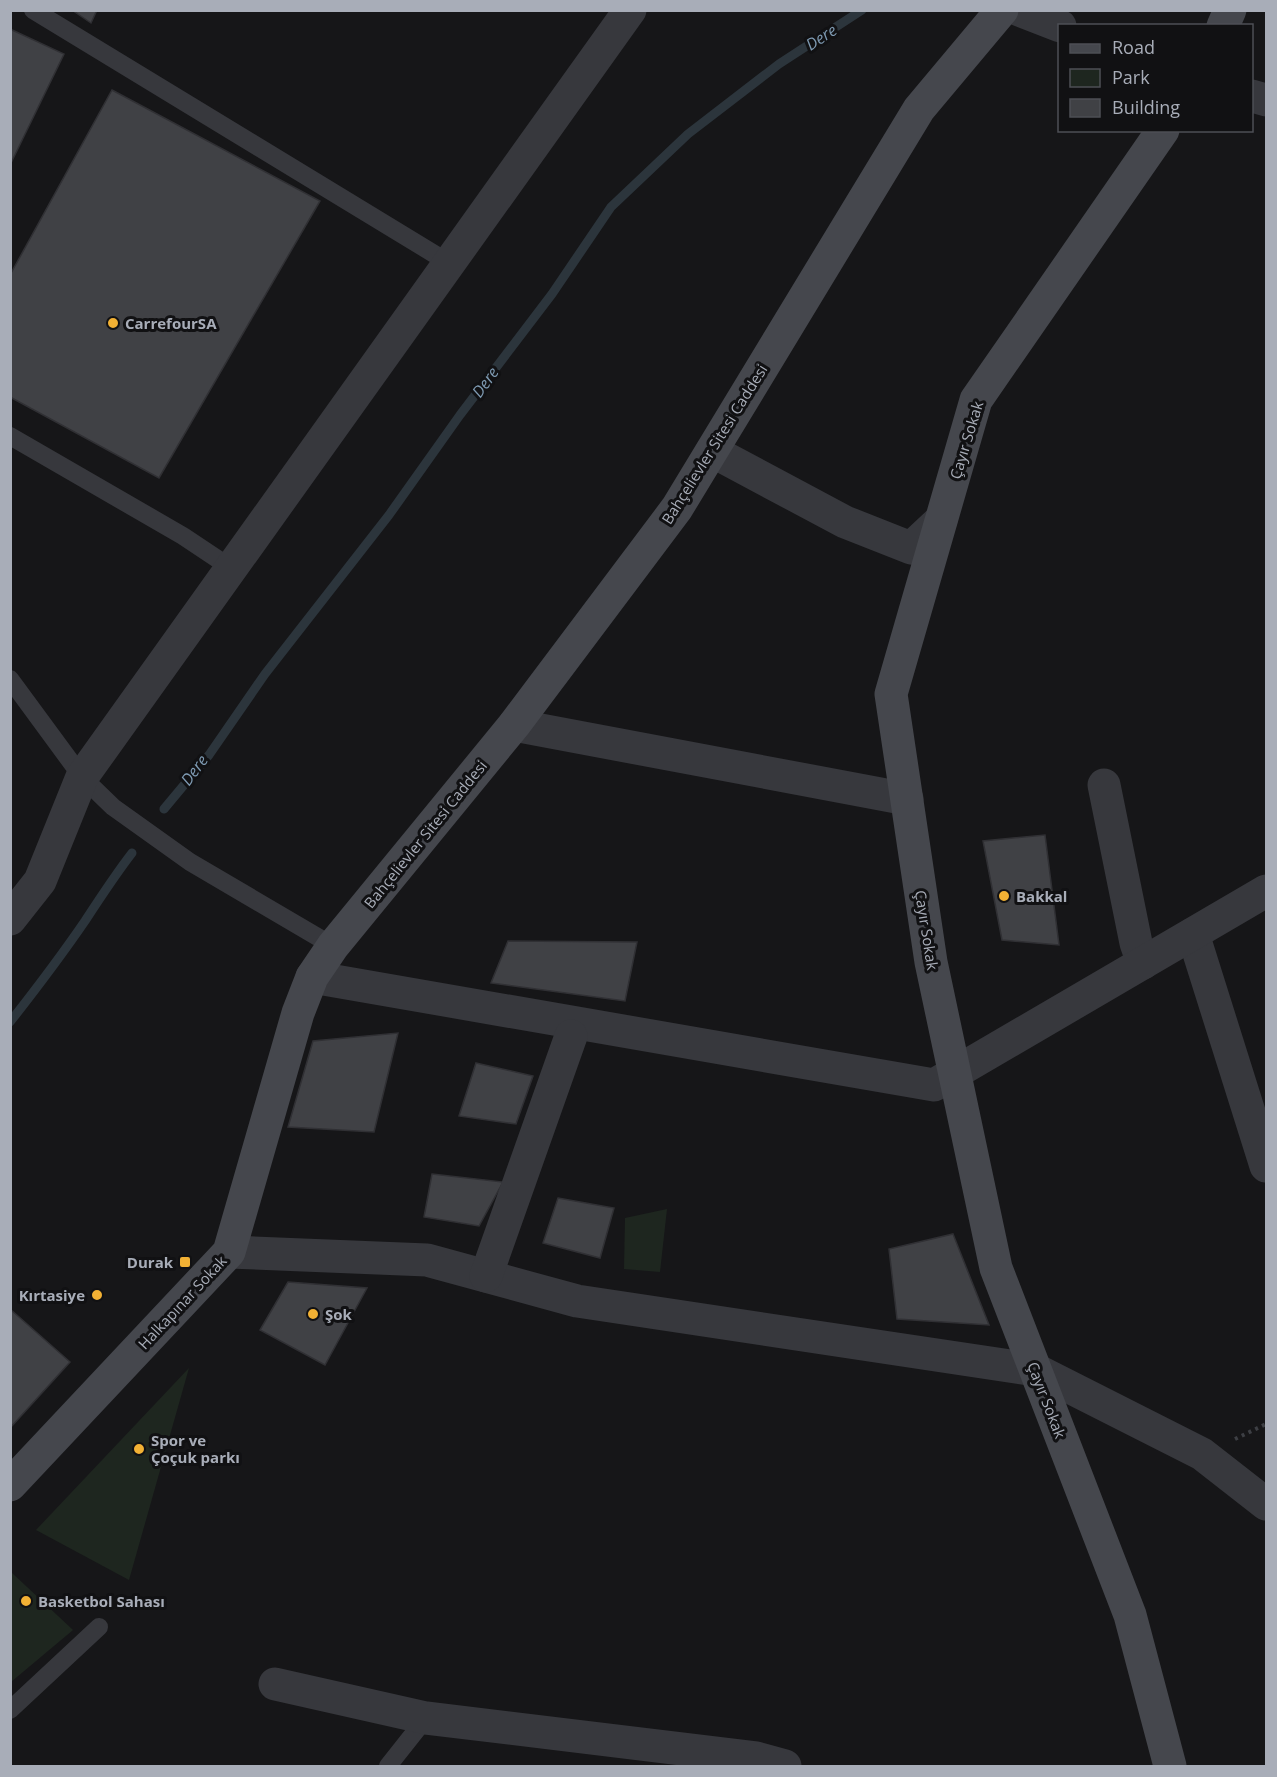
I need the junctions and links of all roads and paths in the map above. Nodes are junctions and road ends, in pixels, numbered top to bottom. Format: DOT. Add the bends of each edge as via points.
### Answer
graph roads {
  1 [pos="33,10"];
  2 [pos="630,10"];
  3 [pos="1002,10"];
  4 [pos="1019,10"];
  5 [pos="1230,10"];
  6 [pos="1224,24"];
  7 [pos="1058,26"];
  8 [pos="1162,132"];
  9 [pos="449,263"];
  10 [pos="10,436"];
  11 [pos="711,451"];
  12 [pos="941,520"];
  13 [pos="231,568"];
  14 [pos="10,679"];
  15 [pos="514,725"];
  16 [pos="82,777"];
  17 [pos="1104,785"];
  18 [pos="907,799"];
  19 [pos="1266,891"];
  20 [pos="10,919"];
  21 [pos="1193,934"];
  22 [pos="333,946"];
  23 [pos="1143,963"];
  24 [pos="312,977"];
  25 [pos="571,1036"];
  26 [pos="955,1074"];
  27 [pos="1266,1166"];
  28 [pos="229,1252"];
  29 [pos="486,1276"];
  30 [pos="1036,1370"];
  31 [pos="10,1485"];
  32 [pos="1266,1504"];
  33 [pos="99,1627"];
  34 [pos="275,1684"];
  35 [pos="10,1710"];
  36 [pos="426,1718"];
  37 [pos="387,1767"];
  38 [pos="785,1767"];
  39 [pos="1170,1767"];
  1 -- 9 [label="lane"];
  2 -- 9 [label="street"];
  3 -- 11 [label="street, Bahçelievler Sitesi Caddesi" via="919,109"];
  4 -- 7 [label="street"];
  5 -- 6 [label="street"];
  8 -- 12 [label="street, Çayır Sokak" via="976,400"];
  9 -- 13 [label="street"];
  10 -- 13 [label="lane"];
  11 -- 12 [label="street" via="845,522 911,548"];
  11 -- 15 [label="street, Bahçelievler Sitesi Caddesi" via="677,508"];
  12 -- 18 [label="street, Çayır Sokak" via="891,694"];
  13 -- 16 [label="street"];
  14 -- 16 [label="lane"];
  15 -- 18 [label="street"];
  15 -- 22 [label="street, Bahçelievler Sitesi Caddesi"];
  16 -- 20 [label="street" via="40,881"];
  16 -- 22 [label="lane" via="113,807 190,862"];
  17 -- 23 [label="street"];
  18 -- 26 [label="street, Çayır Sokak" via="931,962"];
  19 -- 21 [label="street"];
  21 -- 23 [label="street"];
  21 -- 27 [label="street"];
  22 -- 24 [label="street, Halkapınar Sokak"];
  23 -- 26 [label="street"];
  24 -- 26 [label="street" via="934,1085"];
  24 -- 28 [label="street, Halkapınar Sokak" via="298,1013"];
  25 -- 29 [label="street"];
  26 -- 30 [label="street, Çayır Sokak" via="996,1268"];
  28 -- 29 [label="street" via="427,1260"];
  28 -- 31 [label="street, Halkapınar Sokak"];
  29 -- 30 [label="street" via="577,1302"];
  30 -- 32 [label="street" via="1202,1454"];
  30 -- 39 [label="street, Çayır Sokak" via="1130,1615"];
  33 -- 35 [label="lane"];
  34 -- 36 [label="street"];
  36 -- 37 [label="lane"];
  36 -- 38 [label="street" via="756,1758"];
}
